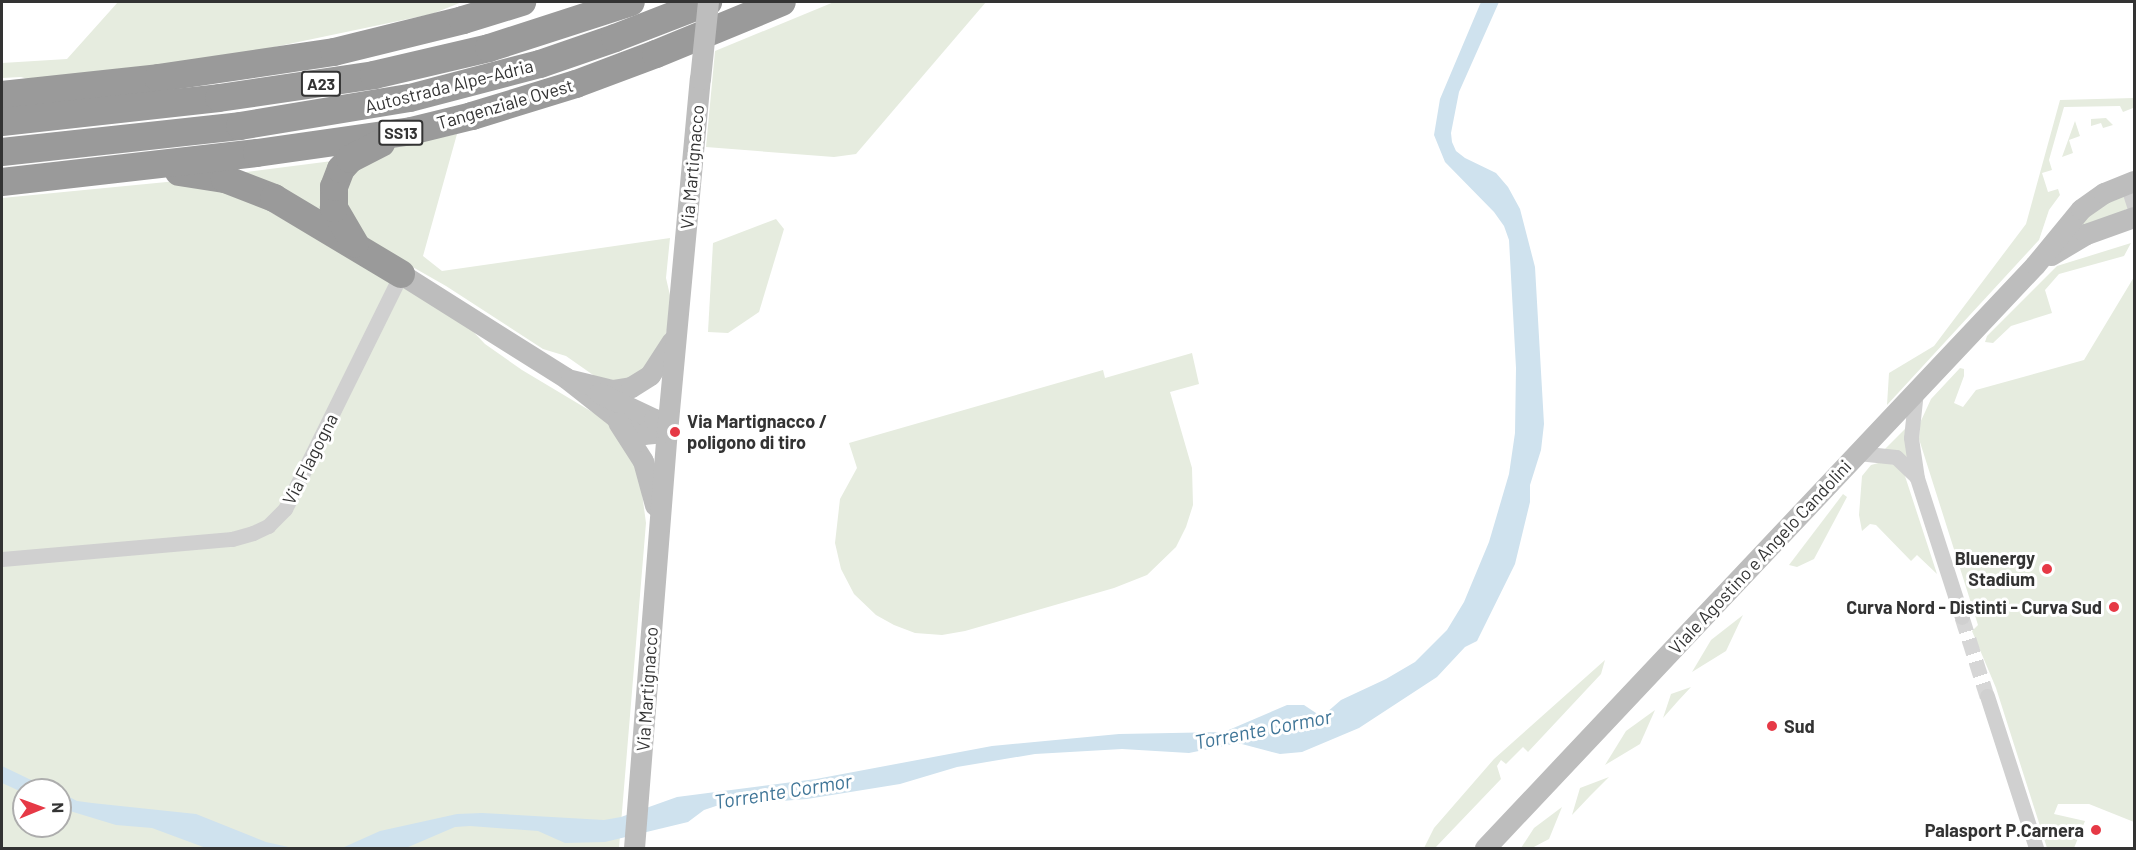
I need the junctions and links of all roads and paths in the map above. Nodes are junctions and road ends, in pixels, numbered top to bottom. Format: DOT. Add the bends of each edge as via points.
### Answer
graph roads {
  1 [pos="473,2"];
  2 [pos="522,2"];
  3 [pos="631,2"];
  4 [pos="708,2"];
  5 [pos="782,2"];
  6 [pos="369,45"];
  7 [pos="2,86"];
  8 [pos="34,91"];
  9 [pos="2,95"];
  10 [pos="2,122"];
  11 [pos="411,131"];
  12 [pos="2,152"];
  13 [pos="117,170"];
  14 [pos="2,182"];
  15 [pos="2131,182"];
  16 [pos="2134,206"];
  17 [pos="2134,217"];
  18 [pos="356,246"];
  19 [pos="2035,265"];
  20 [pos="401,274"];
  21 [pos="676,332"];
  22 [pos="566,378"];
  23 [pos="1916,391"];
  24 [pos="616,420"];
  25 [pos="667,432"];
  26 [pos="1858,453"];
  27 [pos="1917,478"];
  28 [pos="659,530"];
  29 [pos="2,559"];
  30 [pos="1962,617"];
  31 [pos="1987,696"];
  32 [pos="634,849"];
  33 [pos="1485,849"];
  34 [pos="2036,849"];
  1 -- 6 [label="highway"];
  2 -- 6 [label="highway"];
  3 -- 10 [label="highway, Autostrada Alpe-Adria / A23" via="489,48 374,75 219,98"];
  4 -- 12 [label="highway, Autostrada Alpe-Adria / A23" via="540,64 411,98 240,126"];
  4 -- 21 [label="main road, Via Martignacco, bridge"];
  5 -- 11 [label="highway, Tangenziale Ovest / SS13" via="576,84"];
  6 -- 8 [label="highway" via="158,78"];
  7 -- 8 [label="highway"];
  8 -- 9 [label="highway"];
  11 -- 13 [label="highway, Tangenziale Ovest / SS13"];
  11 -- 18 [label="highway" via="358,153 341,169 334,188 334,208"];
  13 -- 14 [label="highway, Tangenziale Ovest / SS13"];
  13 -- 18 [label="highway" via="201,174 248,186"];
  15 -- 16 [label="street, Viale Agostino e Angelo Candolini"];
  15 -- 19 [label="main road, Viale Agostino e Angelo Candolini" via="2104,193 2082,209"];
  17 -- 19 [label="main road, Viale Agostino e Angelo Candolini" via="2074,240"];
  18 -- 20 [label="highway"];
  19 -- 23 [label="main road, Viale Agostino e Angelo Candolini"];
  20 -- 22 [label="main road, Via Martignacco"];
  20 -- 29 [label="street, Via Flagogna" via="285,509 268,526 232,538"];
  21 -- 22 [label="main road, Via Martignacco" via="650,375 631,387 612,390"];
  21 -- 25 [label="main road, Via Martignacco"];
  22 -- 24 [label="main road, Via Martignacco"];
  22 -- 25 [label="main road, Via Martignacco" via="648,415"];
  23 -- 26 [label="main road, Viale Agostino e Angelo Candolini"];
  23 -- 27 [label="street" via="1911,438"];
  24 -- 25 [label="main road, Via Martignacco" via="644,434"];
  24 -- 28 [label="main road, Via Martignacco" via="643,461"];
  25 -- 28 [label="main road, Via Martignacco"];
  26 -- 27 [label="street" via="1896,457"];
  26 -- 33 [label="main road, Viale Agostino e Angelo Candolini"];
  27 -- 30 [label="street"];
  28 -- 32 [label="main road, Via Martignacco"];
  31 -- 34 [label="street"];
}
